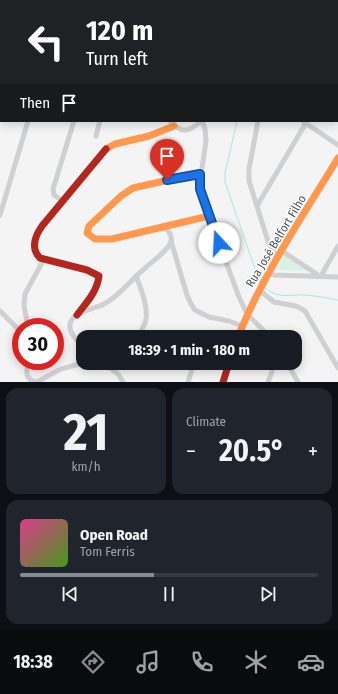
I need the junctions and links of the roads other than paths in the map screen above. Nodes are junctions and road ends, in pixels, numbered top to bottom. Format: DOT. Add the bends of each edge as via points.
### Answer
graph roads {
  1 [pos="28,122"];
  2 [pos="74,122"];
  3 [pos="100,122"];
  4 [pos="201,122"];
  5 [pos="202,122"];
  6 [pos="258,122"];
  7 [pos="306,122"];
  8 [pos="172,123"];
  9 [pos="96,136"];
  10 [pos="338,145"];
  11 [pos="338,158"];
  12 [pos="200,174"];
  13 [pos="64,201"];
  14 [pos="257,206"];
  15 [pos="0,215"];
  16 [pos="209,216"];
  17 [pos="163,226"];
  18 [pos="171,241"];
  19 [pos="338,246"];
  20 [pos="282,251"];
  21 [pos="278,258"];
  22 [pos="44,259"];
  23 [pos="268,274"];
  24 [pos="136,276"];
  25 [pos="320,276"];
  26 [pos="338,277"];
  27 [pos="259,290"];
  28 [pos="0,311"];
  29 [pos="246,314"];
  30 [pos="77,315"];
  31 [pos="26,318"];
  32 [pos="12,323"];
  33 [pos="242,326"];
  34 [pos="142,330"];
  35 [pos="241,330"];
  36 [pos="263,330"];
  37 [pos="76,338"];
  38 [pos="76,365"];
  39 [pos="64,368"];
  40 [pos="338,368"];
  41 [pos="27,370"];
  42 [pos="58,370"];
  43 [pos="113,370"];
  44 [pos="192,370"];
  45 [pos="226,370"];
  46 [pos="272,370"];
  47 [pos="291,370"];
  48 [pos="123,382"];
  49 [pos="188,382"];
  50 [pos="223,382"];
  51 [pos="268,382"];
  52 [pos="298,382"];
  1 -- 15 [label="street"];
  2 -- 13 [label="street" via="53,189 54,195"];
  3 -- 9 [label="street"];
  4 -- 8 [label="street" via="183,130"];
  5 -- 12 [label="street" via="206,141"];
  6 -- 14 [label="street" via="248,176"];
  7 -- 10 [label="street"];
  7 -- 14 [label="street"];
  8 -- 13 [label="street" via="149,136 107,148"];
  11 -- 20 [label="street, Rua José Belfort Filho"];
  12 -- 16 [label="street" via="200,189"];
  12 -- 17 [label="street" via="133,188 89,226 87,233 95,239 107,239"];
  13 -- 22 [label="street" via="37,234 33,247 37,255"];
  14 -- 21 [label="street" via="268,242"];
  16 -- 17 [label="street"];
  16 -- 29 [label="street"];
  17 -- 18 [label="street" via="171,236"];
  18 -- 24 [label="street"];
  18 -- 33 [label="street" via="187,295 196,310 209,317"];
  19 -- 25 [label="street"];
  20 -- 21 [label="street, Rua José Belfort Filho"];
  20 -- 25 [label="street"];
  21 -- 23 [label="street, Rua José Belfort Filho"];
  22 -- 30 [label="street" via="87,270 99,276 95,289"];
  22 -- 31 [label="street" via="25,294"];
  23 -- 25 [label="street"];
  23 -- 27 [label="street, Rua José Belfort Filho"];
  24 -- 30 [label="street" via="110,300"];
  24 -- 34 [label="street" via="146,316"];
  25 -- 26 [label="street"];
  27 -- 29 [label="street, Rua José Belfort Filho"];
  27 -- 40 [label="street" via="274,302 296,306 305,311"];
  28 -- 32 [label="street"];
  29 -- 33 [label="street, Rua José Belfort Filho"];
  29 -- 36 [label="street"];
  30 -- 37 [label="street" via="70,326"];
  33 -- 35 [label="street, Rua José Belfort Filho"];
  38 -- 39 [label="street"];
  41 -- 42 [label="street" via="26,374 30,380 37,382"];
  43 -- 48 [label="street"];
  44 -- 49 [label="street"];
  45 -- 50 [label="street"];
  46 -- 51 [label="street"];
  47 -- 52 [label="street"];
}
